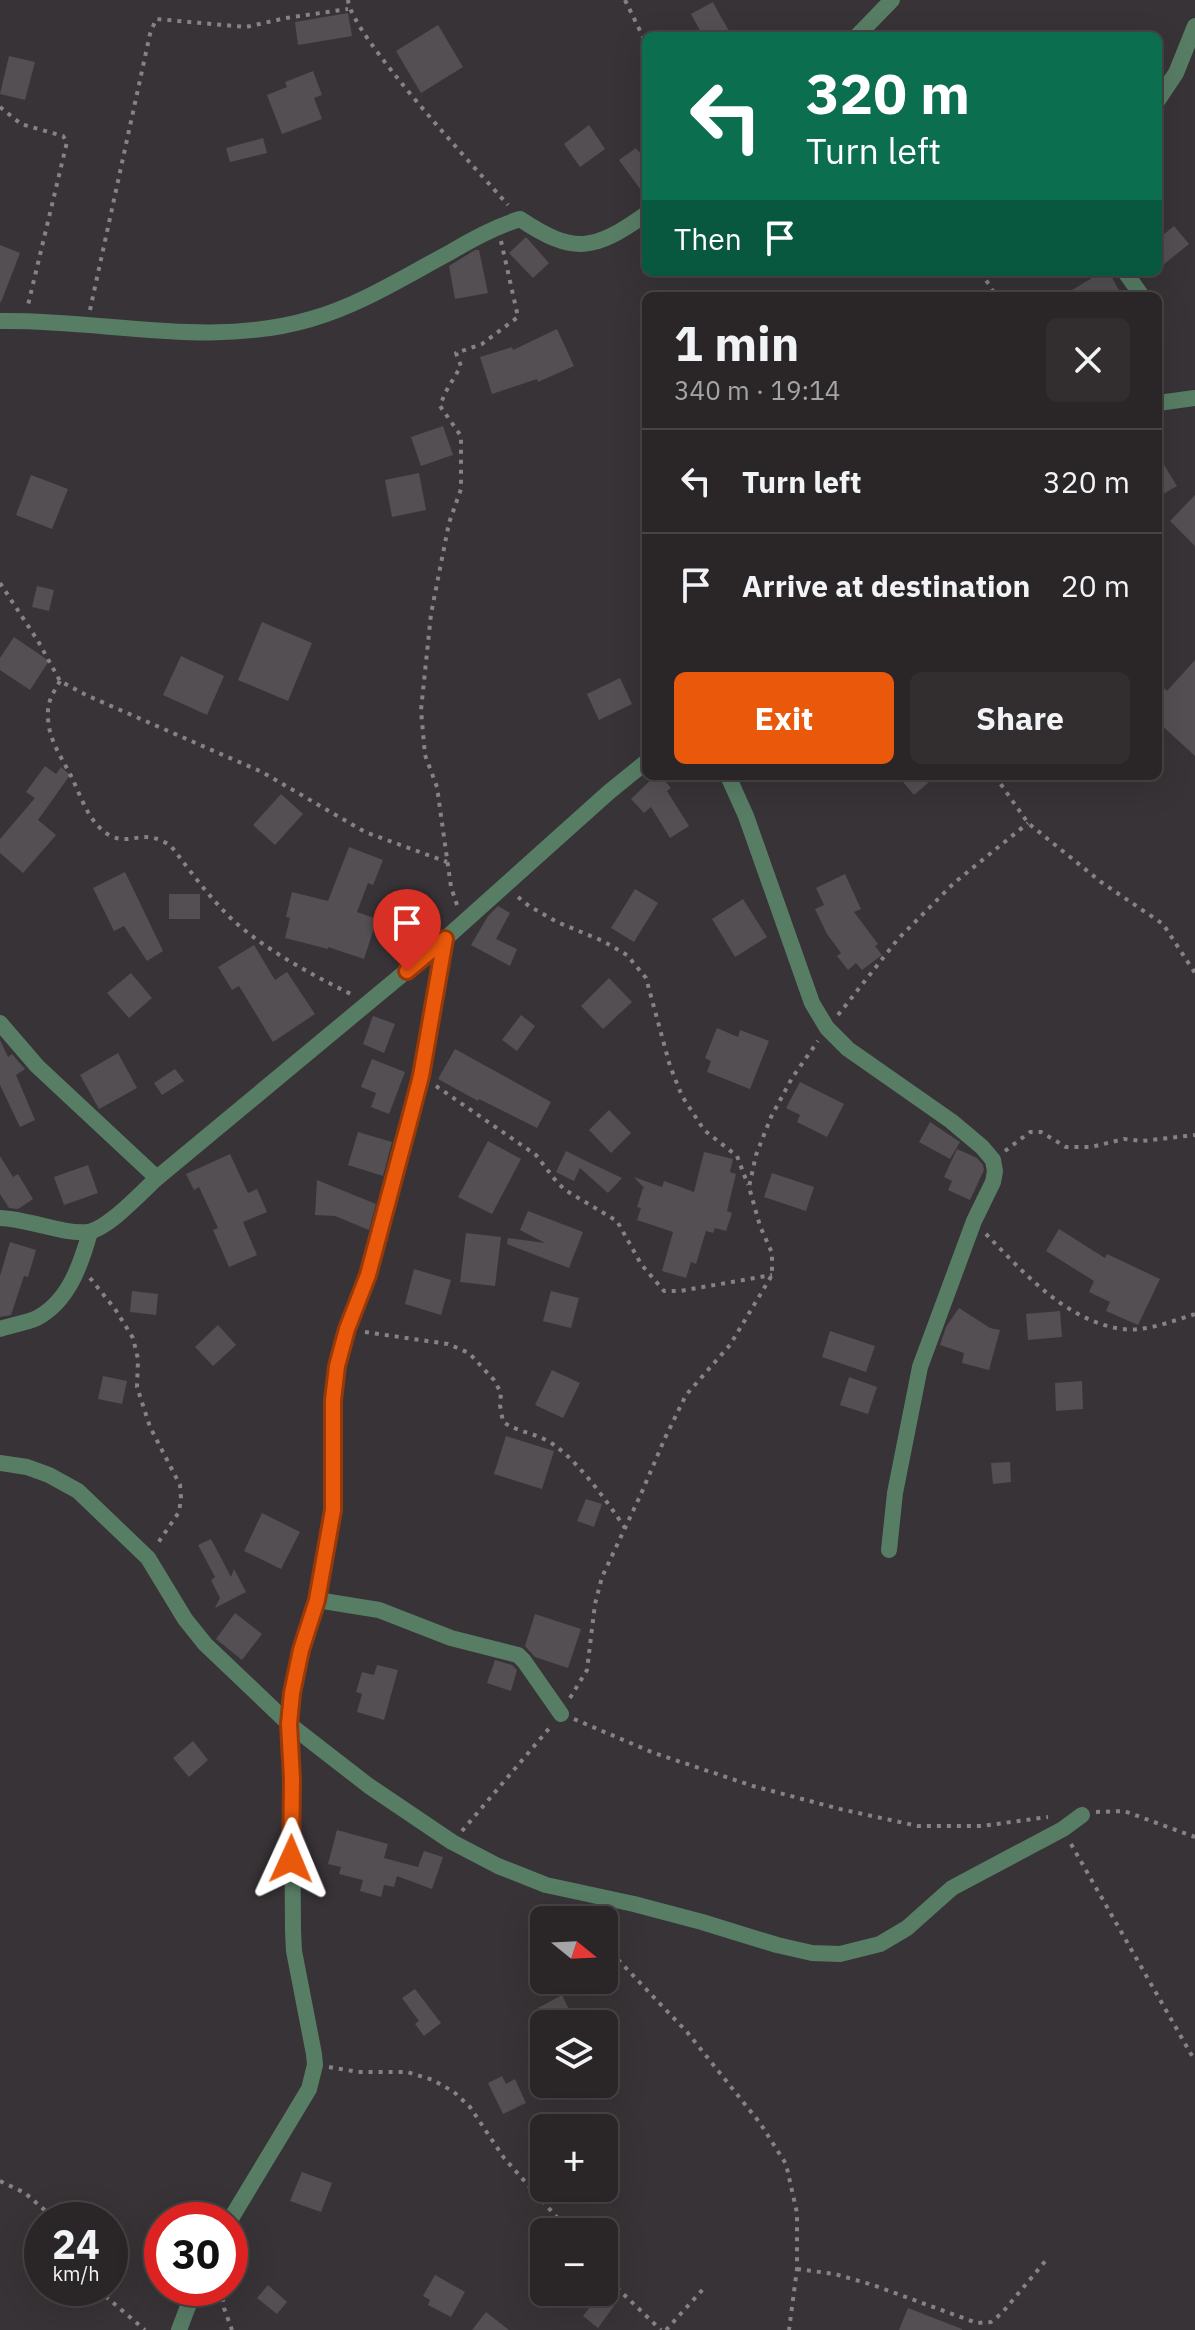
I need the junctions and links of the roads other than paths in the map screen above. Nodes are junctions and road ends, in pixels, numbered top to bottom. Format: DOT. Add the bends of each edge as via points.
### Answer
graph roads {
  1 [pos="892,0"];
  2 [pos="1195,26"];
  3 [pos="861,32"];
  4 [pos="1162,94"];
  5 [pos="642,217"];
  6 [pos="0,321"];
  7 [pos="1195,398"];
  8 [pos="1162,402"];
  9 [pos="642,765"];
  10 [pos="730,780"];
  11 [pos="445,939"];
  12 [pos="0,1023"];
  13 [pos="157,1178"];
  14 [pos="0,1218"];
  15 [pos="90,1232"];
  16 [pos="0,1329"];
  17 [pos="0,1463"];
  18 [pos="889,1550"];
  19 [pos="317,1600"];
  20 [pos="561,1714"];
  21 [pos="289,1724"];
  22 [pos="1082,1815"];
  23 [pos="241,2202"];
  24 [pos="188,2306"];
  25 [pos="179,2330"];
  1 -- 3 [label="street"];
  2 -- 4 [label="street"];
  5 -- 6 [label="street" via="594,243 571,245 520,219 497,226 375,293 311,319 246,332"];
  7 -- 8 [label="street"];
  9 -- 11 [label="street"];
  10 -- 18 [label="street" via="812,1003 827,1028 848,1049 951,1121 993,1160 993,1182 920,1367"];
  11 -- 13 [label="street"];
  11 -- 19 [label="street" via="421,1076 368,1275 337,1366 333,1510"];
  12 -- 13 [label="street" via="37,1066"];
  13 -- 15 [label="street" via="114,1218"];
  14 -- 15 [label="street"];
  15 -- 16 [label="street" via="80,1267 59,1300 38,1317"];
  17 -- 21 [label="street" via="27,1467 78,1491 148,1558 205,1644"];
  19 -- 20 [label="street" via="379,1610 451,1638 518,1655"];
  19 -- 21 [label="street" via="301,1650"];
  21 -- 22 [label="street" via="369,1786 498,1866 546,1885 812,1953 840,1954 880,1944 952,1888"];
  21 -- 23 [label="street" via="293,1941 315,2065 309,2089"];
  24 -- 25 [label="street"];
}
